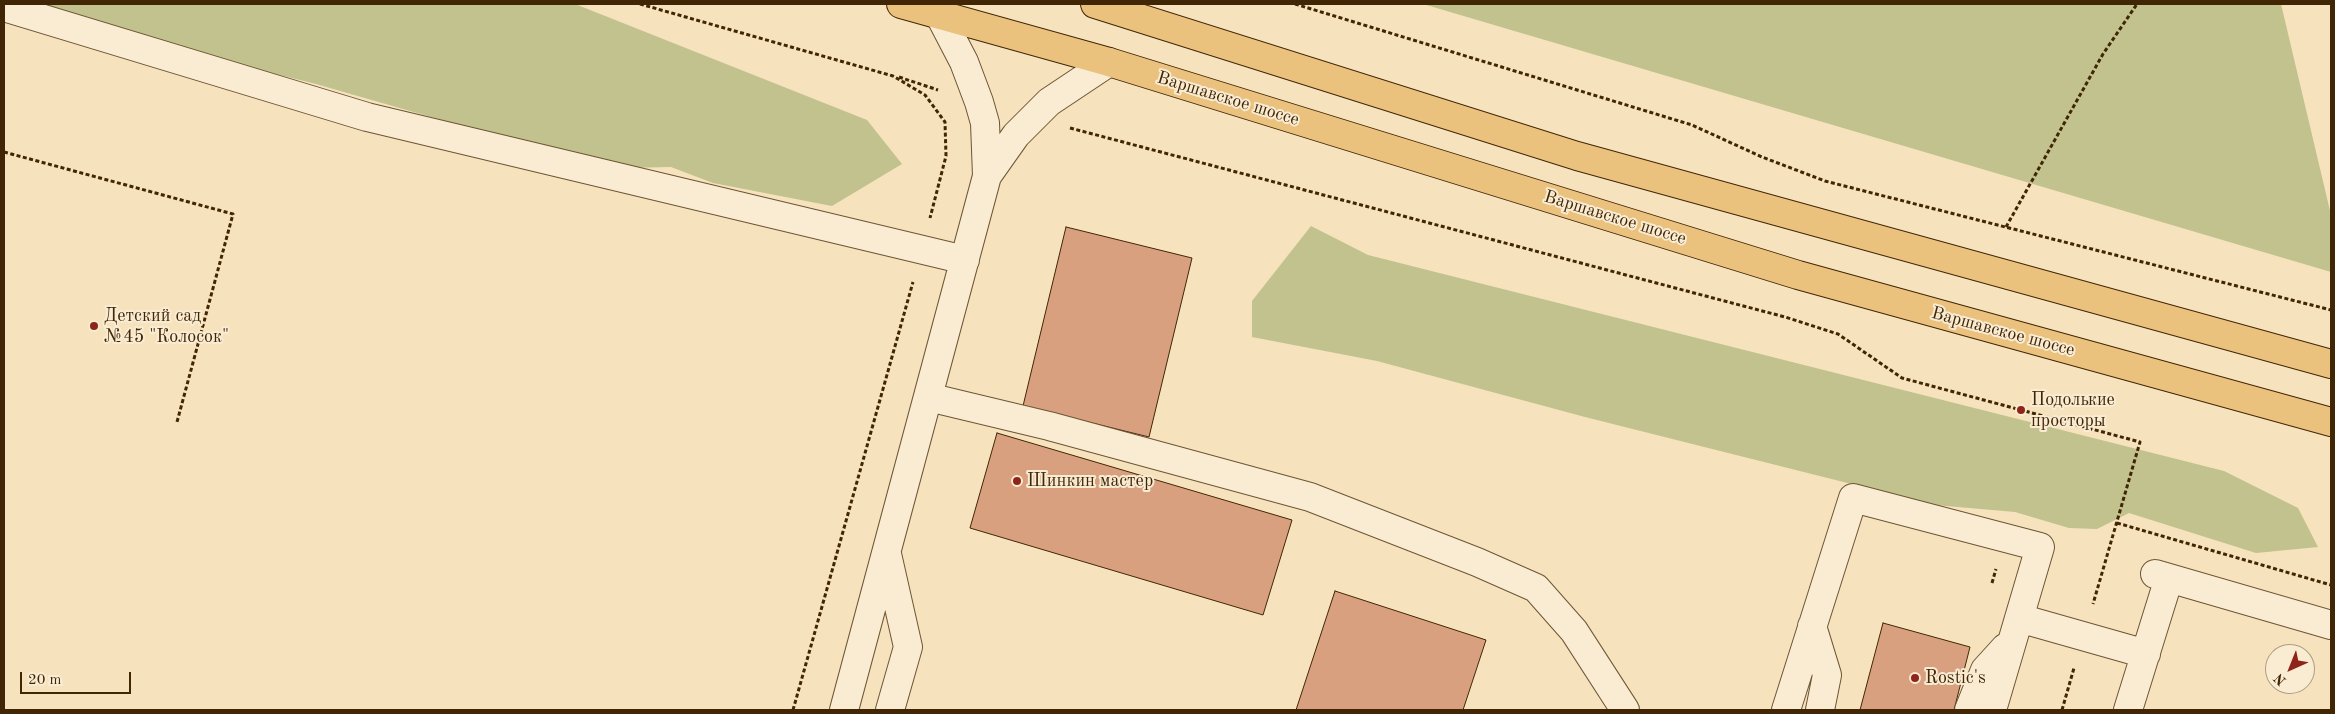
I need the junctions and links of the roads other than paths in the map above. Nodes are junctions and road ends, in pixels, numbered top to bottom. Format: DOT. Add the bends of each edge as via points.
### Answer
graph roads {
  1 [pos="901,4"];
  2 [pos="1095,4"];
  3 [pos="4,7"];
  4 [pos="939,14"];
  5 [pos="1109,62"];
  6 [pos="987,176"];
  7 [pos="965,260"];
  8 [pos="2331,364"];
  9 [pos="928,397"];
  10 [pos="2331,422"];
  11 [pos="886,552"];
  12 [pos="2017,624"];
  13 [pos="2331,625"];
  14 [pos="1812,626"];
  15 [pos="2146,654"];
  16 [pos="844,710"];
  17 [pos="890,710"];
  18 [pos="1625,710"];
  19 [pos="1786,710"];
  20 [pos="1820,710"];
  21 [pos="1969,710"];
  22 [pos="1992,710"];
  23 [pos="2128,710"];
  1 -- 4 [label="main road, Варшавское шоссе"];
  2 -- 8 [label="main road" via="1577,156"];
  3 -- 7 [label="street" via="367,117"];
  4 -- 5 [label="main road, Варшавское шоссе"];
  4 -- 6 [label="street" via="964,62 981,109 985,123"];
  5 -- 6 [label="street" via="1049,102 1016,135"];
  5 -- 10 [label="main road, Варшавское шоссе" via="1798,275"];
  6 -- 7 [label="street"];
  7 -- 9 [label="street"];
  9 -- 11 [label="street"];
  9 -- 18 [label="street" via="1050,426 1310,497 1519,580 1536,588 1574,631"];
  11 -- 16 [label="street"];
  11 -- 17 [label="street" via="908,647"];
  12 -- 14 [label="street" via="2040,547 1854,498"];
  12 -- 15 [label="street"];
  12 -- 21 [label="street" via="2006,647 1985,670"];
  12 -- 22 [label="street"];
  13 -- 15 [label="street" via="2162,576"];
  14 -- 19 [label="street"];
  14 -- 20 [label="street" via="1828,675"];
  15 -- 23 [label="street"];
}
